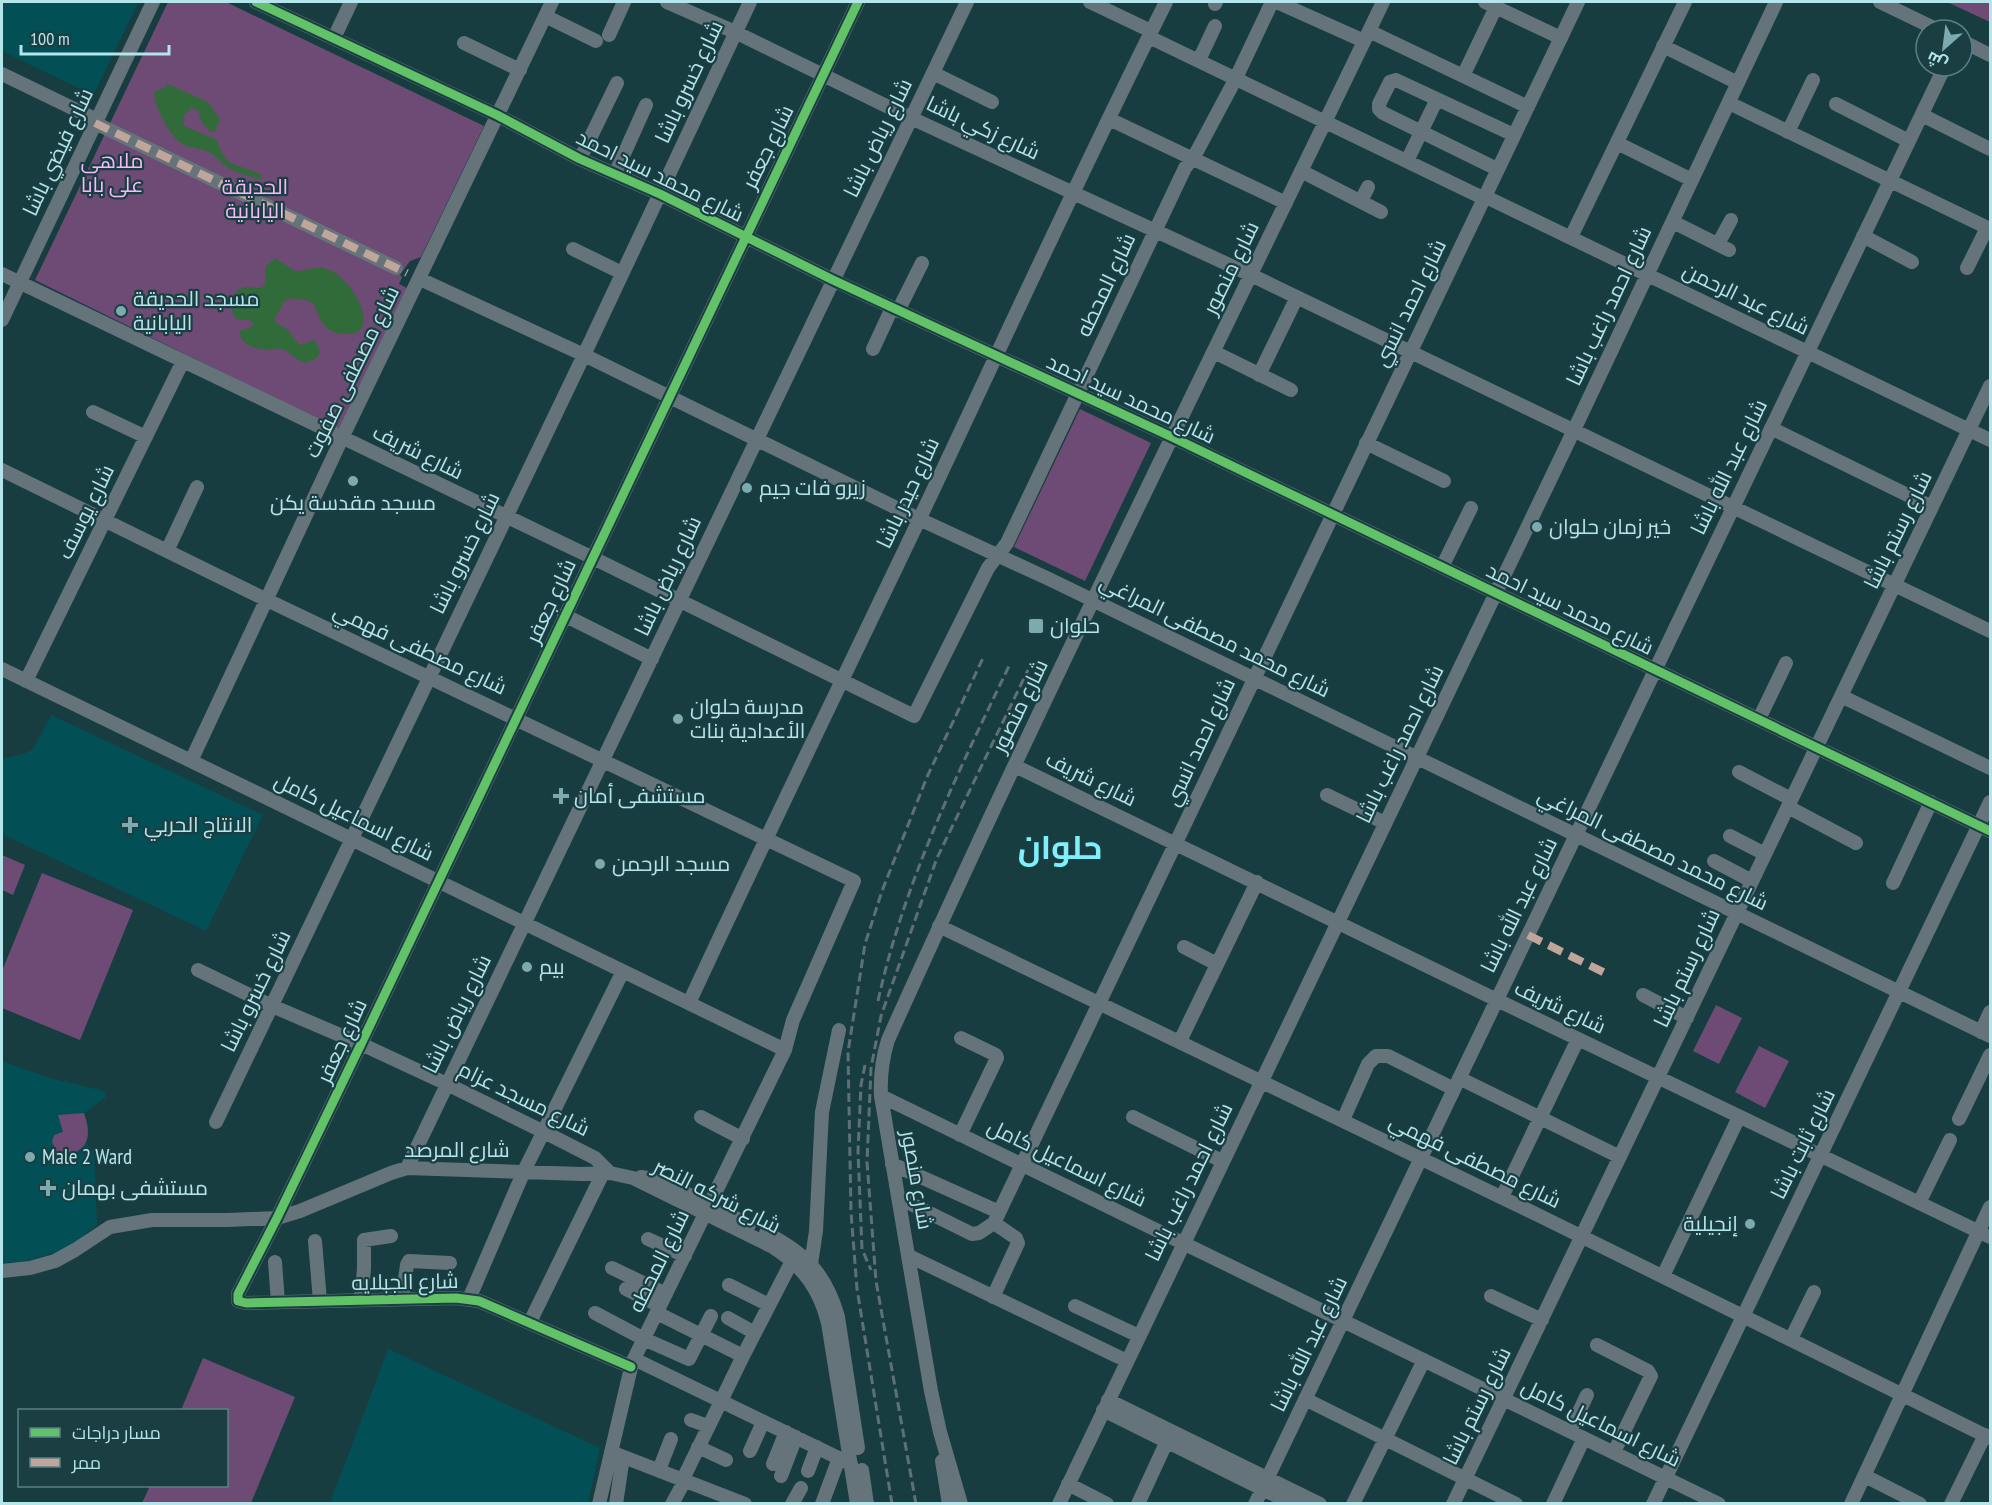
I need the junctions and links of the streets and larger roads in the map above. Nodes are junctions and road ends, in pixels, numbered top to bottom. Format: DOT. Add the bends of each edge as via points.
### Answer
graph roads {
  1 [pos="153,2"];
  2 [pos="256,2"];
  3 [pos="291,2"];
  4 [pos="351,2"];
  5 [pos="552,2"];
  6 [pos="624,2"];
  7 [pos="667,2"];
  8 [pos="750,2"];
  9 [pos="858,2"];
  10 [pos="1090,2"];
  11 [pos="1166,2"];
  12 [pos="1275,2"];
  13 [pos="1383,2"];
  14 [pos="1578,2"];
  15 [pos="1685,2"];
  16 [pos="1776,2"];
  17 [pos="1880,2"];
  18 [pos="961,4"];
  19 [pos="1490,4"];
  20 [pos="285,15"];
  21 [pos="545,16"];
  22 [pos="1914,18"];
  23 [pos="1215,26"];
  24 [pos="735,32"];
  25 [pos="1150,34"];
  26 [pos="1366,36"];
  27 [pos="334,38"];
  28 [pos="1561,38"];
  29 [pos="464,43"];
  30 [pos="1664,46"];
  31 [pos="1974,47"];
  32 [pos="1990,55"];
  33 [pos="1199,60"];
  34 [pos="520,70"];
  35 [pos="933,73"];
  36 [pos="2,74"];
  37 [pos="823,75"];
  38 [pos="1463,76"];
  39 [pos="1236,78"];
  40 [pos="1940,78"];
  41 [pos="1813,80"];
  42 [pos="616,83"];
  43 [pos="1738,83"];
  44 [pos="1437,99"];
  45 [pos="992,102"];
  46 [pos="1729,103"];
  47 [pos="1836,104"];
  48 [pos="646,105"];
  49 [pos="1528,107"];
  50 [pos="498,115"];
  51 [pos="1922,115"];
  52 [pos="911,118"];
  53 [pos="1109,119"];
  54 [pos="96,121"];
  55 [pos="1325,122"];
  56 [pos="1421,132"];
  57 [pos="1788,132"];
  58 [pos="1514,135"];
  59 [pos="1909,141"];
  60 [pos="1617,143"];
  61 [pos="1990,149"];
  62 [pos="1192,158"];
  63 [pos="580,159"];
  64 [pos="1407,161"];
  65 [pos="1497,169"];
  66 [pos="1301,171"];
  67 [pos="615,174"];
  68 [pos="1692,180"];
  69 [pos="1890,181"];
  70 [pos="1368,187"];
  71 [pos="1073,192"];
  72 [pos="660,195"];
  73 [pos="1484,197"];
  74 [pos="1361,201"];
  75 [pos="1286,203"];
  76 [pos="1382,212"];
  77 [pos="1731,220"];
  78 [pos="1672,222"];
  79 [pos="1989,229"];
  80 [pos="1155,231"];
  81 [pos="1863,236"];
  82 [pos="745,237"];
  83 [pos="1570,237"];
  84 [pos="573,249"];
  85 [pos="1912,262"];
  86 [pos="922,263"];
  87 [pos="1967,268"];
  88 [pos="406,273"];
  89 [pos="622,273"];
  90 [pos="2,274"];
  91 [pos="1647,274"];
  92 [pos="1251,275"];
  93 [pos="832,280"];
  94 [pos="20,282"];
  95 [pos="1297,297"];
  96 [pos="895,310"];
  97 [pos="2,320"];
  98 [pos="873,349"];
  99 [pos="1410,351"];
  100 [pos="1808,351"];
  101 [pos="1214,352"];
  102 [pos="584,355"];
  103 [pos="996,356"];
  104 [pos="183,361"];
  105 [pos="1259,375"];
  106 [pos="1990,386"];
  107 [pos="1291,390"];
  108 [pos="1077,394"];
  109 [pos="668,396"];
  110 [pos="93,412"];
  111 [pos="1771,428"];
  112 [pos="1970,429"];
  113 [pos="1574,430"];
  114 [pos="146,437"];
  115 [pos="1172,437"];
  116 [pos="342,438"];
  117 [pos="757,439"];
  118 [pos="1990,440"];
  119 [pos="1366,443"];
  120 [pos="2,470"];
  121 [pos="1444,481"];
  122 [pos="197,487"];
  123 [pos="1734,507"];
  124 [pos="1932,507"];
  125 [pos="1471,508"];
  126 [pos="1332,515"];
  127 [pos="506,517"];
  128 [pos="106,519"];
  129 [pos="919,519"];
  130 [pos="166,550"];
  131 [pos="999,555"];
  132 [pos="591,558"];
  133 [pos="1442,567"];
  134 [pos="1895,585"];
  135 [pos="1496,593"];
  136 [pos="267,600"];
  137 [pos="680,601"];
  138 [pos="1094,601"];
  139 [pos="564,615"];
  140 [pos="1990,631"];
  141 [pos="652,659"];
  142 [pos="1786,663"];
  143 [pos="2,669"];
  144 [pos="1655,669"];
  145 [pos="429,677"];
  146 [pos="1254,678"];
  147 [pos="26,681"];
  148 [pos="841,681"];
  149 [pos="1841,696"];
  150 [pos="914,716"];
  151 [pos="516,718"];
  152 [pos="1759,719"];
  153 [pos="1816,747"];
  154 [pos="1416,757"];
  155 [pos="603,760"];
  156 [pos="191,761"];
  157 [pos="1015,766"];
  158 [pos="1990,768"];
  159 [pos="1739,772"];
  160 [pos="1327,795"];
  161 [pos="1931,802"];
  162 [pos="1990,802"];
  163 [pos="1790,803"];
  164 [pos="1385,823"];
  165 [pos="1985,828"];
  166 [pos="1576,835"];
  167 [pos="1730,836"];
  168 [pos="765,838"];
  169 [pos="352,839"];
  170 [pos="1176,843"];
  171 [pos="1856,843"];
  172 [pos="1765,854"];
  173 [pos="1714,861"];
  174 [pos="437,881"];
  175 [pos="854,881"];
  176 [pos="1752,881"];
  177 [pos="1257,882"];
  178 [pos="1893,883"];
  179 [pos="1737,913"];
  180 [pos="524,923"];
  181 [pos="1338,923"];
  182 [pos="939,926"];
  183 [pos="1184,947"];
  184 [pos="1217,964"];
  185 [pos="198,970"];
  186 [pos="622,971"];
  187 [pos="1899,992"];
  188 [pos="1643,995"];
  189 [pos="1497,1000"];
  190 [pos="689,1003"];
  191 [pos="1098,1003"];
  192 [pos="272,1006"];
  193 [pos="1990,1012"];
  194 [pos="1687,1018"];
  195 [pos="839,1030"];
  196 [pos="1986,1034"];
  197 [pos="961,1038"];
  198 [pos="1578,1039"];
  199 [pos="1180,1041"];
  200 [pos="361,1044"];
  201 [pos="785,1050"];
  202 [pos="1990,1055"];
  203 [pos="1658,1078"];
  204 [pos="1261,1081"];
  205 [pos="1456,1083"];
  206 [pos="447,1084"];
  207 [pos="881,1096"];
  208 [pos="701,1117"];
  209 [pos="1133,1117"];
  210 [pos="1738,1117"];
  211 [pos="1540,1119"];
  212 [pos="1959,1119"];
  213 [pos="1343,1120"];
  214 [pos="216,1122"];
  215 [pos="544,1132"];
  216 [pos="960,1135"];
  217 [pos="743,1139"];
  218 [pos="1950,1140"];
  219 [pos="1820,1156"];
  220 [pos="1620,1157"];
  221 [pos="1420,1158"];
  222 [pos="1222,1161"];
  223 [pos="892,1164"];
  224 [pos="1021,1164"];
  225 [pos="407,1168"];
  226 [pos="524,1171"];
  227 [pos="606,1173"];
  228 [pos="633,1178"];
  229 [pos="1502,1197"];
  230 [pos="898,1198"];
  231 [pos="1919,1203"];
  232 [pos="1990,1207"];
  233 [pos="707,1209"];
  234 [pos="277,1218"];
  235 [pos="996,1218"];
  236 [pos="1984,1235"];
  237 [pos="391,1236"];
  238 [pos="1582,1236"];
  239 [pos="648,1239"];
  240 [pos="315,1241"];
  241 [pos="1184,1243"];
  242 [pos="685,1256"];
  243 [pos="909,1256"];
  244 [pos="792,1261"];
  245 [pos="275,1262"];
  246 [pos="450,1263"];
  247 [pos="811,1264"];
  248 [pos="612,1268"];
  249 [pos="2,1271"];
  250 [pos="1662,1276"];
  251 [pos="729,1285"];
  252 [pos="626,1289"];
  253 [pos="1814,1292"];
  254 [pos="1491,1296"];
  255 [pos="993,1297"];
  256 [pos="402,1299"];
  257 [pos="469,1299"];
  258 [pos="361,1300"];
  259 [pos="238,1301"];
  260 [pos="320,1301"];
  261 [pos="278,1302"];
  262 [pos="661,1304"];
  263 [pos="769,1305"];
  264 [pos="1075,1306"];
  265 [pos="595,1313"];
  266 [pos="711,1316"];
  267 [pos="1743,1316"];
  268 [pos="728,1318"];
  269 [pos="1542,1320"];
  270 [pos="1343,1321"];
  271 [pos="530,1322"];
  272 [pos="755,1333"];
  273 [pos="702,1335"];
  274 [pos="1139,1336"];
  275 [pos="644,1339"];
  276 [pos="1791,1339"];
  277 [pos="1597,1345"];
  278 [pos="743,1356"];
  279 [pos="1424,1360"];
  280 [pos="1127,1361"];
  281 [pos="632,1363"];
  282 [pos="1903,1394"];
  283 [pos="1587,1395"];
  284 [pos="1305,1399"];
  285 [pos="1504,1399"];
  286 [pos="720,1401"];
  287 [pos="1105,1405"];
  288 [pos="691,1420"];
  289 [pos="764,1422"];
  290 [pos="708,1425"];
  291 [pos="1570,1431"];
  292 [pos="940,1432"];
  293 [pos="791,1435"];
  294 [pos="1988,1436"];
  295 [pos="1584,1438"];
  296 [pos="671,1439"];
  297 [pos="1385,1439"];
  298 [pos="1167,1442"];
  299 [pos="698,1447"];
  300 [pos="817,1447"];
  301 [pos="750,1451"];
  302 [pos="1614,1452"];
  303 [pos="617,1455"];
  304 [pos="726,1460"];
  305 [pos="845,1461"];
  306 [pos="772,1464"];
  307 [pos="659,1470"];
  308 [pos="808,1471"];
  309 [pos="781,1476"];
  310 [pos="1864,1476"];
  311 [pos="1666,1478"];
  312 [pos="1466,1479"];
  313 [pos="684,1480"];
  314 [pos="1265,1483"];
  315 [pos="1068,1484"];
  316 [pos="801,1488"];
  317 [pos="677,1501"];
  318 [pos="599,1503"];
  319 [pos="616,1503"];
  320 [pos="745,1503"];
  321 [pos="792,1503"];
  322 [pos="822,1503"];
  323 [pos="857,1503"];
  324 [pos="867,1503"];
  325 [pos="949,1503"];
  326 [pos="961,1503"];
  327 [pos="1059,1503"];
  328 [pos="1107,1503"];
  329 [pos="1138,1503"];
  330 [pos="1255,1503"];
  331 [pos="1293,1503"];
  332 [pos="1320,1503"];
  333 [pos="1353,1503"];
  334 [pos="1453,1503"];
  335 [pos="1516,1503"];
  336 [pos="1553,1503"];
  337 [pos="1653,1503"];
  338 [pos="1719,1503"];
  339 [pos="1851,1503"];
  340 [pos="1920,1503"];
  341 [pos="1951,1503"];
  1 -- 54 [label="street, شارع فيضي باشا"];
  2 -- 20 [label="street, شارع محمد سيد احمد"];
  3 -- 20 [label="street"];
  4 -- 27 [label="street"];
  5 -- 21 [label="street, شارع مصطفى صفوت"];
  6 -- 21 [label="street" via="602,38"];
  7 -- 24 [label="street, شارع زكي باشا"];
  8 -- 24 [label="street, شارع خسرو باشا"];
  9 -- 37 [label="street, شارع جعفر"];
  10 -- 25 [label="street, شارع عبد الرحمن"];
  11 -- 25 [label="street, شارع حيدر باشا"];
  12 -- 26 [label="street"];
  12 -- 39 [label="street, شارع المحطه"];
  13 -- 26 [label="street, شارع منصور"];
  14 -- 28 [label="street, شارع احمد انسي"];
  15 -- 30 [label="street"];
  16 -- 43 [label="street, شارع احمد راغب باشا"];
  17 -- 22 [label="street"];
  18 -- 35 [label="street, شارع رياض باشا"];
  19 -- 28 [label="street"];
  19 -- 38 [label="street"];
  20 -- 27 [label="street, شارع محمد سيد احمد"];
  21 -- 34 [label="street, شارع مصطفى صفوت"];
  23 -- 33 [label="street"];
  24 -- 37 [label="street, شارع زكي باشا"];
  24 -- 72 [label="street, شارع خسرو باشا"];
  25 -- 33 [label="street, شارع عبد الرحمن"];
  25 -- 53 [label="street, شارع حيدر باشا"];
  26 -- 38 [label="street"];
  26 -- 55 [label="street, شارع منصور"];
  27 -- 50 [label="street, شارع محمد سيد احمد"];
  28 -- 49 [label="street, شارع احمد انسي"];
  29 -- 34 [label="street"];
  30 -- 43 [label="street"];
  30 -- 60 [label="street"];
  31 -- 32 [label="street"];
  33 -- 39 [label="street, شارع عبد الرحمن"];
  34 -- 50 [label="street, شارع مصطفى صفوت"];
  35 -- 45 [label="street"];
  35 -- 52 [label="street, شارع رياض باشا"];
  36 -- 54 [label="street"];
  37 -- 52 [label="street, شارع زكي باشا"];
  37 -- 82 [label="street, شارع جعفر"];
  38 -- 49 [label="street"];
  39 -- 55 [label="street, شارع عبد الرحمن"];
  39 -- 62 [label="street, شارع المحطه"];
  40 -- 51 [label="street, شارع عبد الله باشا"];
  41 -- 57 [label="street"];
  42 -- 63 [label="street"];
  43 -- 46 [label="street, شارع احمد راغب باشا"];
  44 -- 56 [label="street"];
  44 -- 56 [label="street" via="1390,81 1378,107 1380,112"];
  44 -- 58 [label="street"];
  46 -- 57 [label="street"];
  46 -- 68 [label="street, شارع احمد راغب باشا"];
  47 -- 59 [label="street"];
  48 -- 67 [label="street"];
  49 -- 58 [label="street, شارع احمد انسي"];
  50 -- 63 [label="street, شارع محمد سيد احمد"];
  50 -- 88 [label="street, شارع مصطفى صفوت"];
  51 -- 59 [label="street, شارع عبد الله باشا"];
  51 -- 61 [label="street"];
  52 -- 71 [label="street, شارع زكي باشا"];
  52 -- 93 [label="street, شارع رياض باشا"];
  53 -- 62 [label="street"];
  53 -- 71 [label="street, شارع حيدر باشا"];
  54 -- 88 [label="street, شارع محمد مصطفى المراغي"];
  54 -- 94 [label="street, شارع فيضي باشا"];
  55 -- 64 [label="street, شارع عبد الرحمن"];
  55 -- 66 [label="street, شارع منصور"];
  56 -- 64 [label="street"];
  56 -- 65 [label="street"];
  57 -- 69 [label="street"];
  58 -- 65 [label="street, شارع احمد انسي"];
  59 -- 69 [label="street, شارع عبد الله باشا"];
  60 -- 68 [label="street"];
  60 -- 83 [label="street"];
  62 -- 75 [label="street"];
  62 -- 80 [label="street, شارع المحطه"];
  63 -- 67 [label="street, شارع محمد سيد احمد"];
  64 -- 73 [label="street, شارع عبد الرحمن"];
  65 -- 73 [label="street, شارع احمد انسي"];
  66 -- 74 [label="street"];
  66 -- 75 [label="street, شارع منصور"];
  67 -- 72 [label="street, شارع محمد سيد احمد"];
  68 -- 78 [label="street, شارع احمد راغب باشا"];
  69 -- 79 [label="street"];
  69 -- 81 [label="street, شارع عبد الله باشا"];
  70 -- 74 [label="street"];
  71 -- 80 [label="street, شارع زكي باشا"];
  71 -- 103 [label="street, شارع حيدر باشا"];
  72 -- 82 [label="street, شارع محمد سيد احمد"];
  72 -- 89 [label="street, شارع خسرو باشا"];
  73 -- 83 [label="street, شارع عبد الرحمن"];
  73 -- 99 [label="street, شارع احمد انسي"];
  74 -- 76 [label="street"];
  75 -- 92 [label="street, شارع منصور"];
  77 -- 78 [label="street" via="1724,247"];
  78 -- 91 [label="street, شارع احمد راغب باشا"];
  79 -- 87 [label="street"];
  80 -- 92 [label="street, شارع زكي باشا"];
  80 -- 108 [label="street, شارع المحطه"];
  81 -- 85 [label="street"];
  81 -- 100 [label="street, شارع عبد الله باشا"];
  82 -- 93 [label="street, شارع محمد سيد احمد"];
  82 -- 109 [label="street, شارع جعفر"];
  83 -- 91 [label="street, شارع عبد الرحمن"];
  84 -- 89 [label="street"];
  86 -- 96 [label="street"];
  88 -- 102 [label="street, شارع محمد مصطفى المراغي"];
  88 -- 116 [label="street, شارع مصطفى صفوت"];
  89 -- 102 [label="street, شارع خسرو باشا"];
  90 -- 94 [label="street, شارع شريف"];
  91 -- 100 [label="street, شارع عبد الرحمن"];
  91 -- 113 [label="street, شارع احمد راغب باشا"];
  92 -- 95 [label="street, شارع زكي باشا"];
  92 -- 101 [label="street, شارع منصور"];
  93 -- 96 [label="street, شارع محمد سيد احمد"];
  93 -- 117 [label="street, شارع رياض باشا"];
  94 -- 97 [label="street, شارع فيضي باشا"];
  94 -- 104 [label="street, شارع شريف"];
  95 -- 99 [label="street, شارع زكي باشا"];
  95 -- 105 [label="street"];
  96 -- 98 [label="street"];
  96 -- 103 [label="street, شارع محمد سيد احمد"];
  99 -- 113 [label="street, شارع زكي باشا"];
  99 -- 119 [label="street, شارع احمد انسي"];
  100 -- 111 [label="street, شارع عبد الله باشا"];
  100 -- 112 [label="street, شارع عبد الرحمن"];
  101 -- 105 [label="street"];
  101 -- 115 [label="street, شارع منصور"];
  102 -- 109 [label="street, شارع محمد مصطفى المراغي"];
  102 -- 127 [label="street, شارع خسرو باشا"];
  103 -- 108 [label="street, شارع محمد سيد احمد"];
  103 -- 129 [label="street, شارع حيدر باشا"];
  104 -- 114 [label="street, شارع يوسف"];
  104 -- 116 [label="street, شارع شريف"];
  105 -- 107 [label="street"];
  106 -- 112 [label="street, شارع رستم باشا"];
  108 -- 115 [label="street, شارع محمد سيد احمد"];
  108 -- 131 [label="street, شارع المحطه"];
  109 -- 117 [label="street, شارع محمد مصطفى المراغي"];
  109 -- 132 [label="street, شارع جعفر"];
  110 -- 114 [label="street"];
  111 -- 123 [label="street, شارع عبد الله باشا"];
  111 -- 124 [label="street"];
  112 -- 118 [label="street, شارع عبد الرحمن"];
  112 -- 124 [label="street, شارع رستم باشا"];
  113 -- 123 [label="street, شارع زكي باشا"];
  113 -- 135 [label="street, شارع احمد راغب باشا"];
  114 -- 128 [label="street, شارع يوسف"];
  115 -- 126 [label="street, شارع محمد سيد احمد"];
  115 -- 138 [label="street, شارع منصور"];
  116 -- 127 [label="street, شارع شريف"];
  116 -- 136 [label="street, شارع مصطفى صفوت"];
  117 -- 129 [label="street, شارع محمد مصطفى المراغي"];
  117 -- 137 [label="street, شارع رياض باشا"];
  119 -- 121 [label="street"];
  119 -- 126 [label="street, شارع احمد انسي"];
  120 -- 128 [label="street, شارع مصطفى فهمي"];
  122 -- 130 [label="street"];
  123 -- 134 [label="street, شارع زكي باشا"];
  123 -- 144 [label="street, شارع عبد الله باشا"];
  124 -- 134 [label="street, شارع رستم باشا"];
  125 -- 133 [label="street"];
  126 -- 133 [label="street, شارع محمد سيد احمد"];
  126 -- 146 [label="street, شارع احمد انسي"];
  127 -- 132 [label="street, شارع شريف"];
  127 -- 145 [label="street, شارع خسرو باشا"];
  128 -- 130 [label="street, شارع مصطفى فهمي"];
  128 -- 147 [label="street, شارع يوسف"];
  129 -- 131 [label="street, شارع محمد مصطفى المراغي"];
  129 -- 148 [label="street, شارع حيدر باشا"];
  130 -- 136 [label="street, شارع مصطفى فهمي"];
  131 -- 138 [label="street, شارع محمد مصطفى المراغي"];
  131 -- 150 [label="street, شارع المحطه" via="988,568"];
  132 -- 137 [label="street, شارع شريف"];
  132 -- 139 [label="street, شارع جعفر"];
  133 -- 135 [label="street, شارع محمد سيد احمد"];
  134 -- 140 [label="street, شارع زكي باشا"];
  134 -- 149 [label="street, شارع رستم باشا"];
  135 -- 144 [label="street, شارع محمد سيد احمد"];
  135 -- 154 [label="street, شارع احمد راغب باشا"];
  136 -- 145 [label="street, شارع مصطفى فهمي"];
  136 -- 156 [label="street, شارع مصطفى صفوت"];
  137 -- 141 [label="street, شارع رياض باشا"];
  137 -- 148 [label="street, شارع شريف"];
  138 -- 146 [label="street, شارع محمد مصطفى المراغي"];
  138 -- 157 [label="street, شارع منصور"];
  139 -- 141 [label="street"];
  139 -- 151 [label="street, شارع جعفر"];
  141 -- 155 [label="street, شارع رياض باشا"];
  142 -- 152 [label="street"];
  143 -- 147 [label="street, شارع اسماعيل كامل"];
  144 -- 152 [label="street, شارع محمد سيد احمد"];
  144 -- 166 [label="street, شارع عبد الله باشا"];
  145 -- 151 [label="street, شارع مصطفى فهمي"];
  145 -- 169 [label="street, شارع خسرو باشا"];
  146 -- 154 [label="street, شارع محمد مصطفى المراغي"];
  146 -- 170 [label="street, شارع احمد انسي"];
  147 -- 156 [label="street, شارع اسماعيل كامل"];
  148 -- 150 [label="street, شارع شريف"];
  148 -- 168 [label="street, شارع حيدر باشا"];
  149 -- 153 [label="street, شارع رستم باشا"];
  149 -- 158 [label="street"];
  151 -- 155 [label="street, شارع مصطفى فهمي"];
  151 -- 174 [label="street, شارع جعفر"];
  152 -- 153 [label="street, شارع محمد سيد احمد"];
  153 -- 161 [label="street, شارع محمد سيد احمد"];
  153 -- 163 [label="street, شارع رستم باشا"];
  154 -- 164 [label="street, شارع احمد راغب باشا"];
  154 -- 166 [label="street, شارع محمد مصطفى المراغي"];
  155 -- 168 [label="street, شارع مصطفى فهمي"];
  155 -- 180 [label="street, شارع رياض باشا"];
  156 -- 169 [label="street, شارع اسماعيل كامل"];
  157 -- 170 [label="street, شارع شريف"];
  157 -- 182 [label="street, شارع منصور"];
  159 -- 163 [label="street"];
  160 -- 164 [label="street"];
  161 -- 165 [label="street, شارع محمد سيد احمد"];
  161 -- 178 [label="street"];
  162 -- 165 [label="street, شارع ثابت باشا"];
  163 -- 171 [label="street"];
  163 -- 172 [label="street, شارع رستم باشا"];
  164 -- 181 [label="street, شارع احمد راغب باشا"];
  165 -- 187 [label="street, شارع ثابت باشا"];
  166 -- 179 [label="street, شارع محمد مصطفى المراغي"];
  166 -- 189 [label="street, شارع عبد الله باشا"];
  167 -- 172 [label="street"];
  168 -- 175 [label="street, شارع مصطفى فهمي"];
  168 -- 190 [label="street, شارع حيدر باشا"];
  169 -- 174 [label="street, شارع اسماعيل كامل"];
  169 -- 192 [label="street, شارع خسرو باشا"];
  170 -- 177 [label="street, شارع شريف"];
  170 -- 191 [label="street, شارع احمد انسي"];
  172 -- 176 [label="street, شارع رستم باشا"];
  173 -- 176 [label="street"];
  174 -- 180 [label="street, شارع اسماعيل كامل"];
  174 -- 200 [label="street, شارع جعفر"];
  175 -- 201 [label="street, شارع المحطه" via="792,1020"];
  176 -- 179 [label="street, شارع رستم باشا"];
  177 -- 181 [label="street, شارع شريف"];
  177 -- 184 [label="street"];
  179 -- 187 [label="street, شارع محمد مصطفى المراغي"];
  179 -- 194 [label="street, شارع رستم باشا"];
  180 -- 186 [label="street, شارع اسماعيل كامل"];
  180 -- 206 [label="street, شارع رياض باشا"];
  181 -- 189 [label="street, شارع شريف"];
  181 -- 204 [label="street, شارع احمد راغب باشا"];
  182 -- 191 [label="street, شارع مصطفى فهمي"];
  182 -- 207 [label="street, شارع منصور" via="888,1040 881,1066"];
  183 -- 184 [label="street"];
  184 -- 199 [label="street"];
  185 -- 192 [label="street, شارع مسجد عزام"];
  186 -- 190 [label="street, شارع اسماعيل كامل"];
  186 -- 215 [label="street"];
  187 -- 196 [label="street, شارع محمد مصطفى المراغي"];
  187 -- 219 [label="street, شارع ثابت باشا"];
  188 -- 194 [label="street"];
  189 -- 198 [label="street, شارع شريف"];
  189 -- 205 [label="street, شارع عبد الله باشا"];
  190 -- 201 [label="street, شارع اسماعيل كامل"];
  191 -- 199 [label="street, شارع مصطفى فهمي"];
  191 -- 224 [label="street, شارع احمد انسي"];
  192 -- 200 [label="street, شارع مسجد عزام"];
  192 -- 214 [label="street, شارع خسرو باشا"];
  193 -- 196 [label="street"];
  194 -- 203 [label="street, شارع رستم باشا"];
  195 -- 247 [label="street" via="822,1112"];
  197 -- 216 [label="street" via="997,1058"];
  198 -- 203 [label="street, شارع شريف"];
  198 -- 211 [label="street"];
  199 -- 204 [label="street, شارع مصطفى فهمي"];
  200 -- 206 [label="street, شارع مسجد عزام"];
  200 -- 234 [label="street, شارع جعفر"];
  201 -- 217 [label="street, شارع المحطه"];
  202 -- 212 [label="street"];
  203 -- 210 [label="street, شارع شريف"];
  203 -- 220 [label="street, شارع رستم باشا"];
  204 -- 213 [label="street, شارع مصطفى فهمي"];
  204 -- 222 [label="street, شارع احمد راغب باشا"];
  205 -- 211 [label="street"];
  205 -- 213 [label="street" via="1388,1056 1376,1056 1368,1064"];
  205 -- 221 [label="street, شارع عبد الله باشا"];
  206 -- 215 [label="street, شارع مسجد عزام"];
  206 -- 225 [label="street, شارع رياض باشا"];
  207 -- 216 [label="street, شارع اسماعيل كامل"];
  207 -- 223 [label="street, شارع منصور"];
  208 -- 217 [label="street"];
  209 -- 222 [label="street"];
  210 -- 219 [label="street, شارع شريف"];
  210 -- 250 [label="street"];
  211 -- 220 [label="street"];
  211 -- 229 [label="street"];
  213 -- 221 [label="street, شارع مصطفى فهمي"];
  215 -- 226 [label="street"];
  215 -- 227 [label="street, شارع مسجد عزام" via="595,1158"];
  216 -- 224 [label="street, شارع اسماعيل كامل"];
  217 -- 233 [label="street, شارع المحطه"];
  218 -- 231 [label="street"];
  219 -- 231 [label="street, شارع شريف"];
  219 -- 267 [label="street, شارع ثابت باشا"];
  220 -- 238 [label="street, شارع رستم باشا"];
  221 -- 229 [label="street, شارع مصطفى فهمي"];
  221 -- 270 [label="street, شارع عبد الله باشا"];
  222 -- 241 [label="street, شارع احمد راغب باشا"];
  223 -- 230 [label="street, شارع منصور"];
  223 -- 235 [label="street"];
  224 -- 235 [label="street, شارع احمد انسي"];
  224 -- 241 [label="street, شارع اسماعيل كامل"];
  225 -- 226 [label="street, شارع المرصد"];
  225 -- 234 [label="street, شارع المرصد"];
  226 -- 227 [label="street, شارع المرصد"];
  226 -- 257 [label="street"];
  227 -- 228 [label="street, شارع مسجد عزام"];
  227 -- 271 [label="street"];
  228 -- 233 [label="street, شارع شركه النصر" via="654,1178"];
  229 -- 238 [label="street, شارع مصطفى فهمي"];
  230 -- 235 [label="street" via="972,1234 979,1233"];
  230 -- 243 [label="street, شارع منصور"];
  231 -- 236 [label="street, شارع شريف"];
  232 -- 236 [label="street"];
  233 -- 242 [label="street, شارع المحطه"];
  233 -- 244 [label="street, شارع شركه النصر"];
  233 -- 247 [label="street, شارع شركه النصر" via="788,1244"];
  234 -- 249 [label="street, شارع المرصد" via="131,1222 110,1227 55,1261"];
  234 -- 259 [label="street, شارع جعفر"];
  235 -- 255 [label="street" via="1018,1243"];
  236 -- 282 [label="street"];
  237 -- 258 [label="street" via="364,1239"];
  238 -- 250 [label="street, شارع مصطفى فهمي"];
  238 -- 269 [label="street, شارع رستم باشا"];
  239 -- 242 [label="street"];
  240 -- 260 [label="street"];
  241 -- 270 [label="street, شارع اسماعيل كامل"];
  241 -- 274 [label="street, شارع احمد راغب باشا"];
  242 -- 262 [label="street, شارع المحطه"];
  243 -- 255 [label="street"];
  243 -- 292 [label="street, شارع منصور"];
  244 -- 263 [label="street"];
  244 -- 305 [label="street, شارع شركه النصر" via="814,1285 825,1310"];
  245 -- 261 [label="street"];
  246 -- 256 [label="street" via="409,1261"];
  247 -- 324 [label="street, شارع شركه النصر" via="828,1289 838,1317"];
  248 -- 262 [label="street"];
  250 -- 267 [label="street, شارع مصطفى فهمي"];
  251 -- 263 [label="street"];
  252 -- 262 [label="street"];
  253 -- 276 [label="street"];
  254 -- 269 [label="street"];
  255 -- 280 [label="street"];
  256 -- 257 [label="street, شارع الجبلايه"];
  256 -- 258 [label="street, شارع الجبلايه"];
  257 -- 271 [label="street, شارع الجبلايه"];
  258 -- 260 [label="street, شارع الجبلايه"];
  259 -- 261 [label="street, شارع الجبلايه"];
  260 -- 261 [label="street, شارع الجبلايه"];
  262 -- 273 [label="street"];
  262 -- 275 [label="street, شارع المحطه"];
  263 -- 272 [label="street"];
  264 -- 274 [label="street"];
  265 -- 275 [label="street"];
  266 -- 273 [label="street"];
  267 -- 276 [label="street, شارع مصطفى فهمي"];
  267 -- 311 [label="street, شارع ثابت باشا"];
  268 -- 272 [label="street"];
  269 -- 285 [label="street, شارع رستم باشا"];
  270 -- 279 [label="street, شارع اسماعيل كامل"];
  270 -- 284 [label="street, شارع عبد الله باشا"];
  271 -- 281 [label="street, شارع الجبلايه"];
  272 -- 278 [label="street"];
  273 -- 275 [label="street" via="689,1359"];
  273 -- 278 [label="street"];
  274 -- 280 [label="street, شارع احمد راغب باشا"];
  275 -- 281 [label="street, شارع المحطه"];
  276 -- 282 [label="street, شارع مصطفى فهمي"];
  277 -- 302 [label="street" via="1651,1376"];
  278 -- 286 [label="street"];
  279 -- 285 [label="street, شارع اسماعيل كامل"];
  279 -- 297 [label="street"];
  280 -- 287 [label="street, شارع احمد راغب باشا"];
  281 -- 286 [label="street, شارع الجبلايه"];
  281 -- 303 [label="street, شارع المحطه"];
  282 -- 294 [label="street, شارع مصطفى فهمي"];
  282 -- 310 [label="street"];
  283 -- 291 [label="street"];
  284 -- 297 [label="street"];
  284 -- 314 [label="street, شارع عبد الله باشا"];
  285 -- 291 [label="street, شارع اسماعيل كامل"];
  285 -- 312 [label="street, شارع رستم باشا"];
  286 -- 289 [label="street, شارع الجبلايه"];
  286 -- 290 [label="street"];
  287 -- 298 [label="street"];
  287 -- 314 [label="street"];
  287 -- 315 [label="street, شارع احمد راغب باشا"];
  288 -- 290 [label="street"];
  289 -- 293 [label="street, شارع الجبلايه"];
  289 -- 301 [label="street"];
  290 -- 299 [label="street"];
  291 -- 295 [label="street, شارع اسماعيل كامل"];
  292 -- 325 [label="street, شارع منصور"];
  292 -- 326 [label="street, شارع منصور"];
  293 -- 300 [label="street, شارع الجبلايه"];
  293 -- 306 [label="street"];
  293 -- 309 [label="street"];
  294 -- 341 [label="street"];
  295 -- 302 [label="street, شارع اسماعيل كامل"];
  295 -- 336 [label="street"];
  296 -- 307 [label="street"];
  297 -- 312 [label="street"];
  297 -- 333 [label="street"];
  298 -- 314 [label="street"];
  298 -- 329 [label="street"];
  299 -- 304 [label="street"];
  299 -- 313 [label="street"];
  300 -- 305 [label="street, شارع الجبلايه"];
  300 -- 308 [label="street"];
  302 -- 311 [label="street, شارع اسماعيل كامل"];
  303 -- 307 [label="street"];
  303 -- 318 [label="street, شارع المحطه"];
  303 -- 319 [label="street, شارع المحطه"];
  305 -- 322 [label="street"];
  305 -- 323 [label="street, شارع شركه النصر"];
  307 -- 313 [label="street"];
  310 -- 339 [label="street"];
  310 -- 340 [label="street"];
  311 -- 337 [label="street, شارع ثابت باشا"];
  311 -- 338 [label="street, شارع اسماعيل كامل"];
  312 -- 334 [label="street, شارع رستم باشا"];
  312 -- 335 [label="street"];
  313 -- 317 [label="street"];
  313 -- 320 [label="street"];
  314 -- 330 [label="street, شارع عبد الله باشا"];
  314 -- 331 [label="street"];
  314 -- 332 [label="street"];
  315 -- 327 [label="street, شارع احمد راغب باشا"];
  315 -- 328 [label="street"];
  316 -- 321 [label="street"];
}
